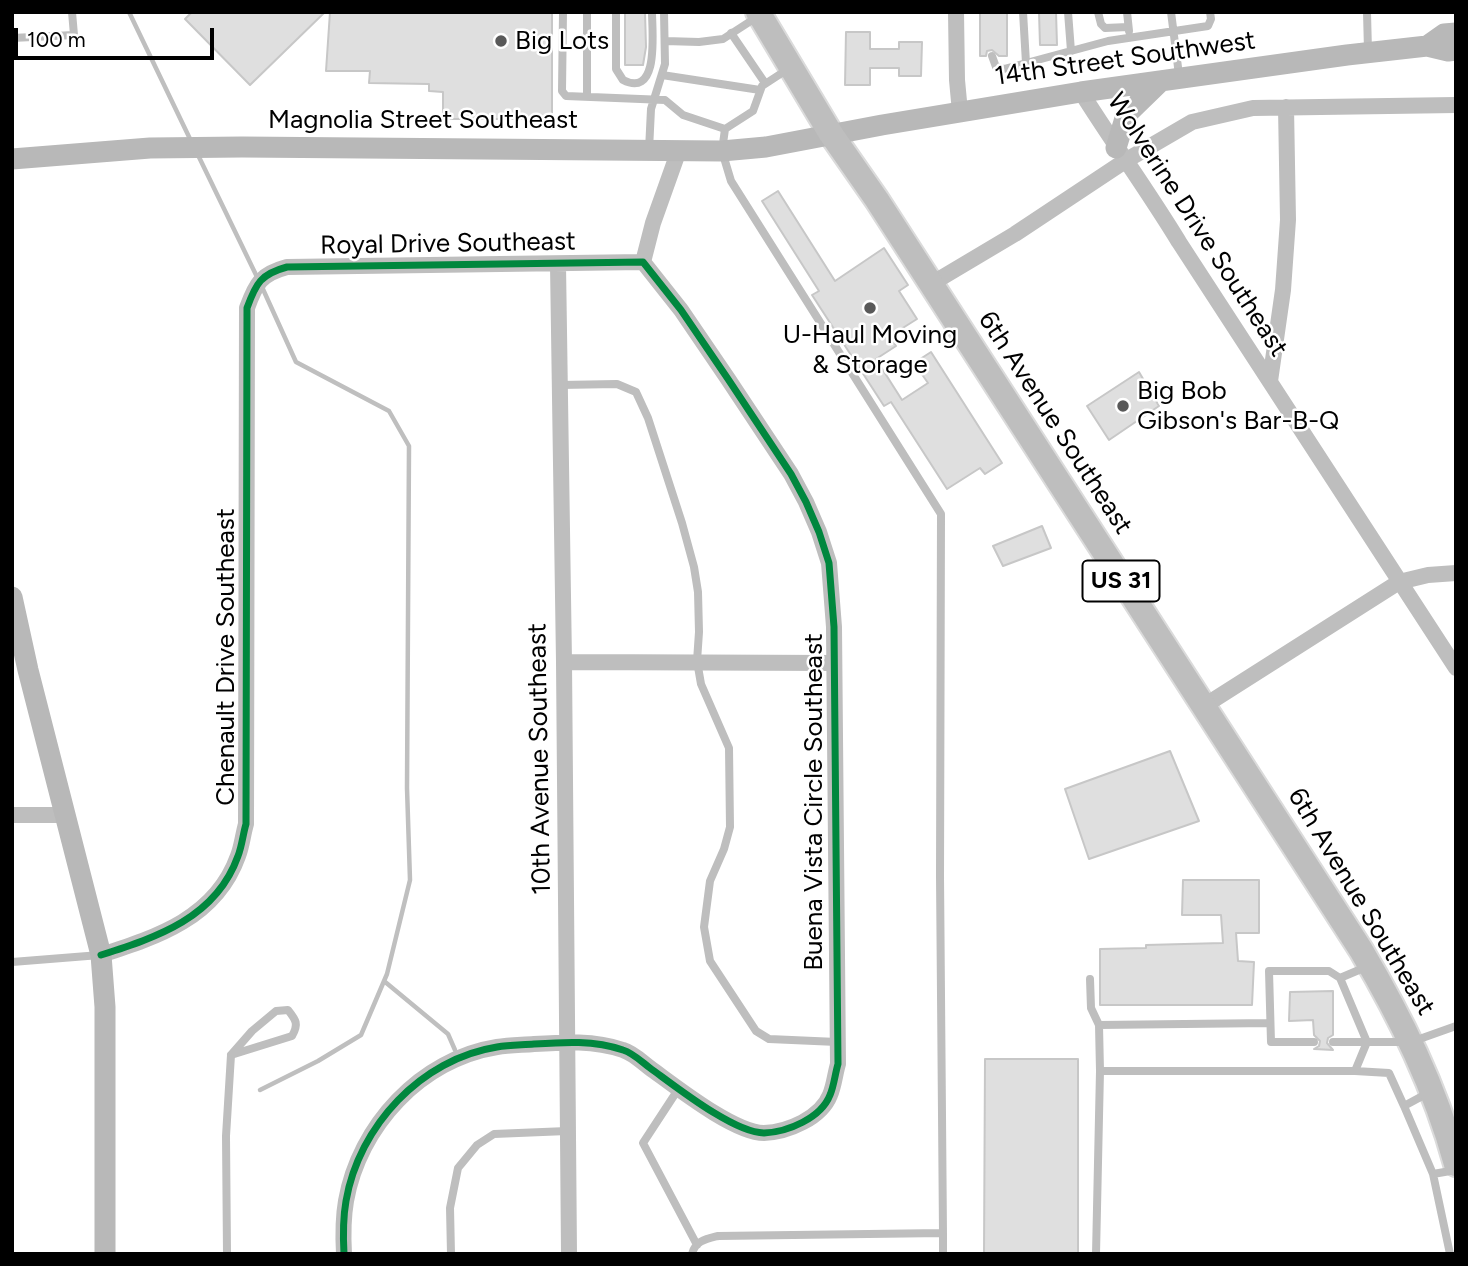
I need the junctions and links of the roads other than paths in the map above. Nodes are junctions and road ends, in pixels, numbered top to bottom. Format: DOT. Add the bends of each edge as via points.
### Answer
graph roads {
  1 [pos="72,12"];
  2 [pos="563,12"];
  3 [pos="587,12"];
  4 [pos="616,12"];
  5 [pos="652,12"];
  6 [pos="664,12"];
  7 [pos="956,12"];
  8 [pos="1023,12"];
  9 [pos="1068,12"];
  10 [pos="1098,12"];
  11 [pos="1127,12"];
  12 [pos="1171,12"];
  13 [pos="1210,12"];
  14 [pos="1367,12"];
  15 [pos="759,14"];
  16 [pos="1128,27"];
  17 [pos="1173,32"];
  18 [pos="731,33"];
  19 [pos="1456,33"];
  20 [pos="12,38"];
  21 [pos="1130,38"];
  22 [pos="665,41"];
  23 [pos="1427,46"];
  24 [pos="1456,50"];
  25 [pos="1071,51"];
  26 [pos="1368,53"];
  27 [pos="992,56"];
  28 [pos="1026,63"];
  29 [pos="791,67"];
  30 [pos="662,75"];
  31 [pos="1170,80"];
  32 [pos="763,87"];
  33 [pos="1081,92"];
  34 [pos="587,97"];
  35 [pos="654,99"];
  36 [pos="1456,106"];
  37 [pos="1286,107"];
  38 [pos="960,112"];
  39 [pos="725,129"];
  40 [pos="831,134"];
  41 [pos="649,150"];
  42 [pos="679,150"];
  43 [pos="722,151"];
  44 [pos="1120,154"];
  45 [pos="12,159"];
  46 [pos="643,262"];
  47 [pos="558,264"];
  48 [pos="257,283"];
  49 [pos="931,284"];
  50 [pos="1270,381"];
  51 [pos="560,385"];
  52 [pos="1456,573"];
  53 [pos="1399,582"];
  54 [pos="12,597"];
  55 [pos="697,661"];
  56 [pos="564,662"];
  57 [pos="834,663"];
  58 [pos="1456,668"];
  59 [pos="1204,706"];
  60 [pos="12,815"];
  61 [pos="66,815"];
  62 [pos="101,955"];
  63 [pos="12,962"];
  64 [pos="1370,966"];
  65 [pos="1340,978"];
  66 [pos="1090,979"];
  67 [pos="1270,1023"];
  68 [pos="1099,1025"];
  69 [pos="1456,1026"];
  70 [pos="568,1042"];
  71 [pos="837,1042"];
  72 [pos="1314,1042"];
  73 [pos="1333,1042"];
  74 [pos="1367,1042"];
  75 [pos="1411,1042"];
  76 [pos="231,1055"];
  77 [pos="1100,1071"];
  78 [pos="1355,1071"];
  79 [pos="679,1088"];
  80 [pos="1432,1090"];
  81 [pos="1404,1106"];
  82 [pos="567,1131"];
  83 [pos="1455,1161"];
  84 [pos="1433,1174"];
  85 [pos="943,1233"];
  86 [pos="697,1245"];
  87 [pos="105,1254"];
  88 [pos="227,1254"];
  89 [pos="344,1254"];
  90 [pos="451,1254"];
  91 [pos="569,1254"];
  92 [pos="692,1254"];
  93 [pos="943,1254"];
  94 [pos="1096,1254"];
  95 [pos="1450,1254"];
  1 -- 20 [label="lane" via="74,36"];
  2 -- 34 [label="lane" via="562,90 566,96"];
  3 -- 34 [label="lane"];
  4 -- 5 [label="lane" via="616,69 623,80 634,83 645,78 652,67"];
  6 -- 22 [label="lane"];
  7 -- 38 [label="street"];
  8 -- 28 [label="lane"];
  9 -- 25 [label="lane"];
  10 -- 16 [label="lane" via="1105,28"];
  11 -- 16 [label="lane"];
  12 -- 17 [label="lane"];
  13 -- 17 [label="lane" via="1208,26"];
  14 -- 26 [label="lane"];
  15 -- 18 [label="lane"];
  15 -- 29 [label="main road, 6th Avenue Southeast / US 31"];
  16 -- 21 [label="lane"];
  17 -- 21 [label="lane"];
  17 -- 31 [label="lane"];
  18 -- 22 [label="lane" via="715,40"];
  18 -- 32 [label="lane"];
  19 -- 23 [label="street, 14th Street Southwest" via="1444,34"];
  21 -- 25 [label="lane"];
  22 -- 30 [label="lane"];
  23 -- 24 [label="street, 14th Street Southwest"];
  23 -- 26 [label="street, 14th Street Southwest"];
  25 -- 28 [label="lane"];
  26 -- 31 [label="street, 14th Street Southwest"];
  27 -- 28 [label="lane" via="999,69"];
  29 -- 32 [label="lane"];
  29 -- 40 [label="main road, 6th Avenue Southeast / US 31"];
  30 -- 32 [label="lane"];
  30 -- 35 [label="lane"];
  31 -- 33 [label="street, 14th Street Southwest"];
  31 -- 44 [label="street" via="1126,115"];
  32 -- 39 [label="lane" via="753,111"];
  33 -- 38 [label="street, 14th Street Southwest"];
  33 -- 44 [label="street, Wolverine Drive Southeast"];
  34 -- 35 [label="lane"];
  35 -- 39 [label="lane" via="669,102 683,116"];
  35 -- 41 [label="lane"];
  36 -- 37 [label="street"];
  37 -- 44 [label="street" via="1253,108 1192,122"];
  37 -- 50 [label="street" via="1288,220"];
  38 -- 40 [label="street, 14th Street Southwest"];
  39 -- 43 [label="lane"];
  40 -- 43 [label="street, Magnolia Street Southeast"];
  40 -- 49 [label="main road, 6th Avenue Southeast / US 31"];
  41 -- 42 [label="street, Magnolia Street Southeast"];
  41 -- 45 [label="street, Magnolia Street Southeast" via="150,148"];
  42 -- 43 [label="street, Magnolia Street Southeast"];
  42 -- 46 [label="street"];
  43 -- 85 [label="lane" via="731,181 941,514"];
  44 -- 49 [label="street" via="1016,234"];
  44 -- 50 [label="street, Wolverine Drive Southeast"];
  46 -- 47 [label="street, Royal Drive Southeast"];
  46 -- 57 [label="street, Buena Vista Circle Southeast" via="705,344 806,502 829,563"];
  47 -- 48 [label="street, Royal Drive Southeast" via="287,267 270,272"];
  47 -- 51 [label="street, 10th Avenue Southeast"];
  48 -- 62 [label="street, Chenault Drive Southeast" via="247,308 247,791 241,846 222,886 186,920 156,937"];
  49 -- 59 [label="main road, 6th Avenue Southeast / US 31"];
  50 -- 53 [label="street, Wolverine Drive Southeast"];
  51 -- 55 [label="lane" via="617,384 636,392 694,567"];
  51 -- 56 [label="street, 10th Avenue Southeast"];
  52 -- 53 [label="street"];
  53 -- 58 [label="street, Wolverine Drive Southeast"];
  53 -- 59 [label="street"];
  54 -- 61 [label="street" via="24,670"];
  55 -- 56 [label="street"];
  55 -- 57 [label="street"];
  55 -- 71 [label="lane" via="701,684 729,748 730,827 710,881 704,926 710,961 756,1031 769,1040"];
  56 -- 70 [label="street, 10th Avenue Southeast"];
  57 -- 71 [label="street, Buena Vista Circle Southeast"];
  59 -- 64 [label="main road, 6th Avenue Southeast / US 31"];
  60 -- 61 [label="street"];
  61 -- 62 [label="street"];
  62 -- 63 [label="lane"];
  62 -- 87 [label="street"];
  64 -- 65 [label="lane"];
  64 -- 75 [label="main road, 6th Avenue Southeast / US 31"];
  65 -- 67 [label="lane" via="1329,971 1269,971"];
  65 -- 74 [label="lane"];
  66 -- 68 [label="lane" via="1091,1008"];
  67 -- 68 [label="lane"];
  67 -- 72 [label="lane" via="1270,1042"];
  68 -- 77 [label="lane"];
  69 -- 75 [label="lane"];
  70 -- 79 [label="street, Buena Vista Circle Southeast" via="626,1051"];
  70 -- 82 [label="street, 10th Avenue Southeast"];
  70 -- 89 [label="street, Buena Vista Circle Southeast" via="496,1047 464,1056 408,1090 386,1113 354,1170 346,1201"];
  71 -- 79 [label="street, Buena Vista Circle Southeast" via="838,1064 830,1097 794,1128 762,1133 733,1123"];
  73 -- 74 [label="lane"];
  74 -- 75 [label="lane"];
  74 -- 78 [label="lane"];
  75 -- 80 [label="main road, 6th Avenue Southeast / US 31"];
  76 -- 76 [label="lane" via="292,1036 296,1020 288,1010 276,1011"];
  76 -- 88 [label="lane"];
  77 -- 78 [label="lane"];
  77 -- 94 [label="lane"];
  78 -- 81 [label="lane" via="1390,1073"];
  79 -- 86 [label="lane" via="643,1143"];
  80 -- 81 [label="lane"];
  80 -- 83 [label="main road, 6th Avenue Southeast / US 31" via="1445,1114"];
  81 -- 84 [label="lane"];
  82 -- 90 [label="lane" via="494,1134 477,1145 458,1168 450,1208"];
  82 -- 91 [label="street, 10th Avenue Southeast"];
  83 -- 84 [label="lane"];
  84 -- 95 [label="lane"];
  85 -- 86 [label="lane" via="718,1236"];
  85 -- 93 [label="lane"];
  86 -- 92 [label="lane"];
}
